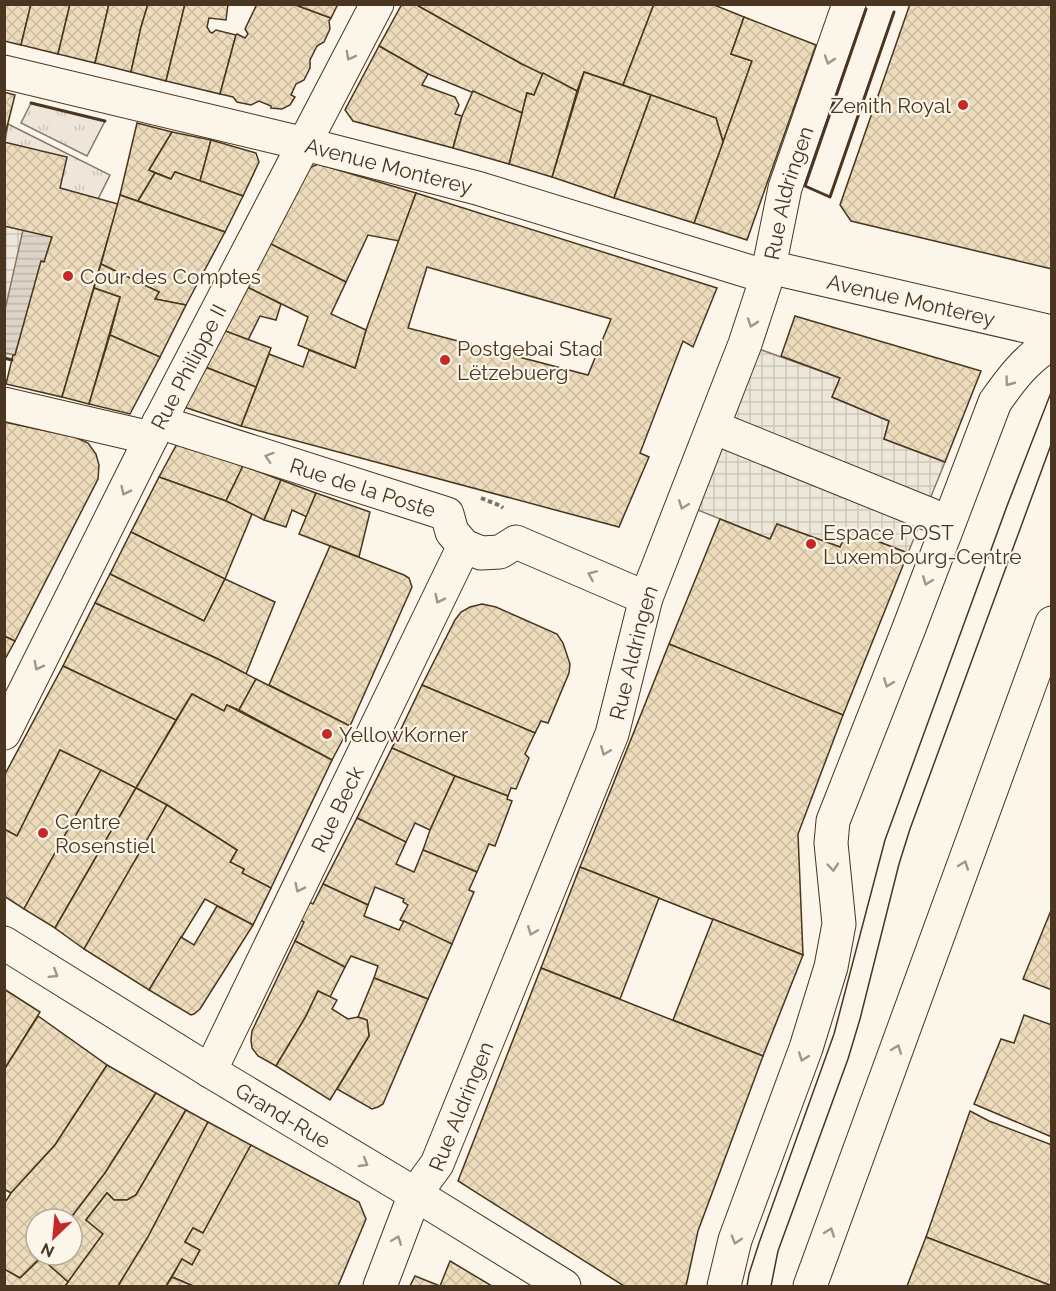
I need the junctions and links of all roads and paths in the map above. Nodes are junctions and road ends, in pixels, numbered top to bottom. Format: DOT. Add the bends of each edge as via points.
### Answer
graph roads {
  1 [pos="377,4"];
  2 [pos="839,7"];
  3 [pos="4,72"];
  4 [pos="304,144"];
  5 [pos="768,272"];
  6 [pos="1052,332"];
  7 [pos="1052,343"];
  8 [pos="4,404"];
  9 [pos="713,427"];
  10 [pos="155,430"];
  11 [pos="447,514"];
  12 [pos="931,515"];
  13 [pos="516,542"];
  14 [pos="464,546"];
  15 [pos="646,598"];
  16 [pos="1052,623"];
  17 [pos="4,733"];
  18 [pos="4,943"];
  19 [pos="210,1071"];
  20 [pos="415,1194"];
  21 [pos="380,1287"];
  22 [pos="564,1287"];
  23 [pos="724,1287"];
  24 [pos="810,1287"];
  1 -- 4 [label="street, Rue Philippe II, one-way"];
  2 -- 5 [label="street, Rue Aldringen, one-way" via="785,188"];
  3 -- 4 [label="street, Avenue Monterey"];
  4 -- 5 [label="street, Avenue Monterey"];
  4 -- 10 [label="street, Rue Philippe II"];
  5 -- 6 [label="street, Avenue Monterey"];
  5 -- 9 [label="street, Rue Aldringen, one-way"];
  7 -- 23 [label="street, one-way" via="1029,359 995,402 833,821 831,843 839,924 831,967 806,1048 735,1240"];
  8 -- 10 [label="street, Rue de la Poste"];
  9 -- 12 [label="street"];
  9 -- 15 [label="street, Rue Aldringen, one-way"];
  11 -- 10 [label="street, Rue de la Poste, one-way"];
  10 -- 17 [label="street, Rue Philippe II, one-way"];
  11 -- 13 [label="path" via="462,501 483,498 501,506 513,521"];
  11 -- 14 [label="street, Rue de la Poste" via="452,532"];
  13 -- 14 [label="street" via="500,552 482,553"];
  15 -- 13 [label="street, one-way"];
  14 -- 19 [label="street, Rue Beck, one-way"];
  15 -- 20 [label="street, Rue Aldringen, one-way" via="612,734 437,1164"];
  24 -- 16 [label="street, one-way"];
  18 -- 19 [label="street, Grand-Rue, one-way"];
  19 -- 20 [label="street, Grand-Rue, one-way"];
  21 -- 20 [label="street, Rue Aldringen, one-way"];
  20 -- 22 [label="street, Grand-Rue"];
}
